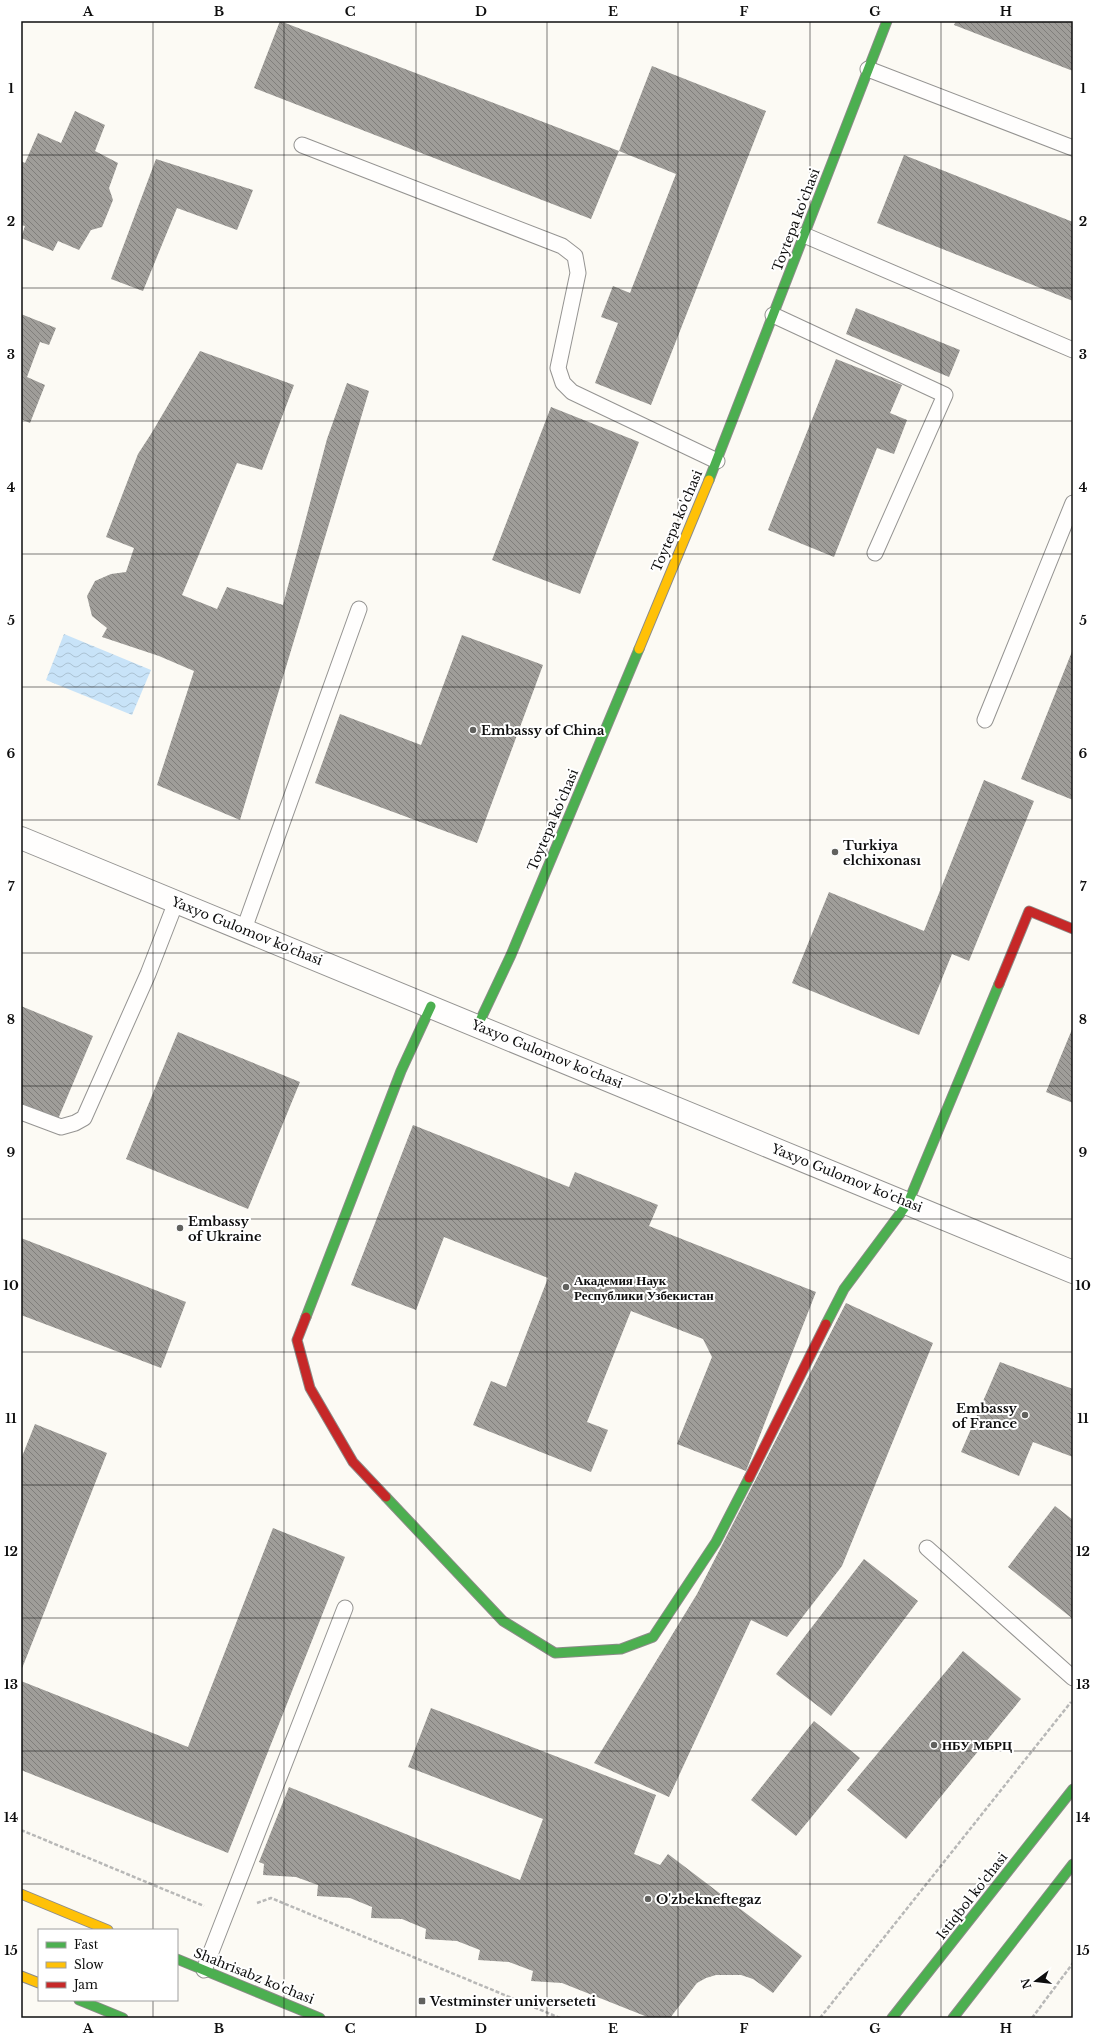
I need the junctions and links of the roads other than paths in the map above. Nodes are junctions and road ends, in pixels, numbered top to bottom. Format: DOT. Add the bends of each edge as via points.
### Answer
graph roads {
  1 [pos="887,21"];
  2 [pos="868,69"];
  3 [pos="302,145"];
  4 [pos="1073,148"];
  5 [pos="804,235"];
  6 [pos="774,315"];
  7 [pos="1073,350"];
  8 [pos="717,461"];
  9 [pos="1073,503"];
  10 [pos="876,552"];
  11 [pos="359,609"];
  12 [pos="985,720"];
  13 [pos="21,838"];
  14 [pos="176,902"];
  15 [pos="244,929"];
  16 [pos="1073,929"];
  17 [pos="432,1006"];
  18 [pos="478,1025"];
  19 [pos="21,1112"];
  20 [pos="908,1203"];
  21 [pos="1073,1272"];
  22 [pos="927,1548"];
  23 [pos="345,1608"];
  24 [pos="1073,1678"];
  25 [pos="1073,1789"];
  26 [pos="1073,1864"];
  27 [pos="21,1894"];
  28 [pos="106,1929"];
  29 [pos="178,1959"];
  30 [pos="204,1970"];
  31 [pos="21,1976"];
  32 [pos="38,1984"];
  33 [pos="81,2001"];
  34 [pos="123,2018"];
  35 [pos="320,2018"];
  36 [pos="892,2018"];
  37 [pos="953,2018"];
  1 -- 2 [label="street, Toytepa ko'chasi"];
  2 -- 4 [label="lane"];
  2 -- 5 [label="street, Toytepa ko'chasi"];
  3 -- 8 [label="lane" via="562,246 575,256 578,273 558,368 563,383 572,392"];
  5 -- 6 [label="street, Toytepa ko'chasi"];
  5 -- 7 [label="lane"];
  6 -- 8 [label="street, Toytepa ko'chasi"];
  6 -- 10 [label="lane" via="945,395"];
  8 -- 18 [label="street, Toytepa ko'chasi" via="511,955"];
  9 -- 12 [label="lane"];
  11 -- 15 [label="lane"];
  13 -- 14 [label="street, Yaxyo Gulomov ko'chasi"];
  14 -- 15 [label="street, Yaxyo Gulomov ko'chasi"];
  14 -- 19 [label="lane" via="148,974 84,1118 61,1128"];
  15 -- 17 [label="street, Yaxyo Gulomov ko'chasi"];
  16 -- 20 [label="street" via="1029,911"];
  17 -- 18 [label="street, Yaxyo Gulomov ko'chasi"];
  17 -- 20 [label="street" via="401,1071 298,1340 310,1388 353,1462 503,1621 555,1653 621,1649 653,1637 716,1542 844,1289"];
  18 -- 20 [label="street, Yaxyo Gulomov ko'chasi"];
  20 -- 21 [label="street, Yaxyo Gulomov ko'chasi"];
  22 -- 24 [label="lane"];
  23 -- 30 [label="lane"];
  25 -- 36 [label="street, Istiqbol ko'chasi"];
  26 -- 37 [label="street"];
  27 -- 28 [label="street"];
  29 -- 30 [label="street, Shahrisabz ko'chasi"];
  30 -- 35 [label="street, Shahrisabz ko'chasi"];
  31 -- 32 [label="street"];
  33 -- 34 [label="street"];
}
